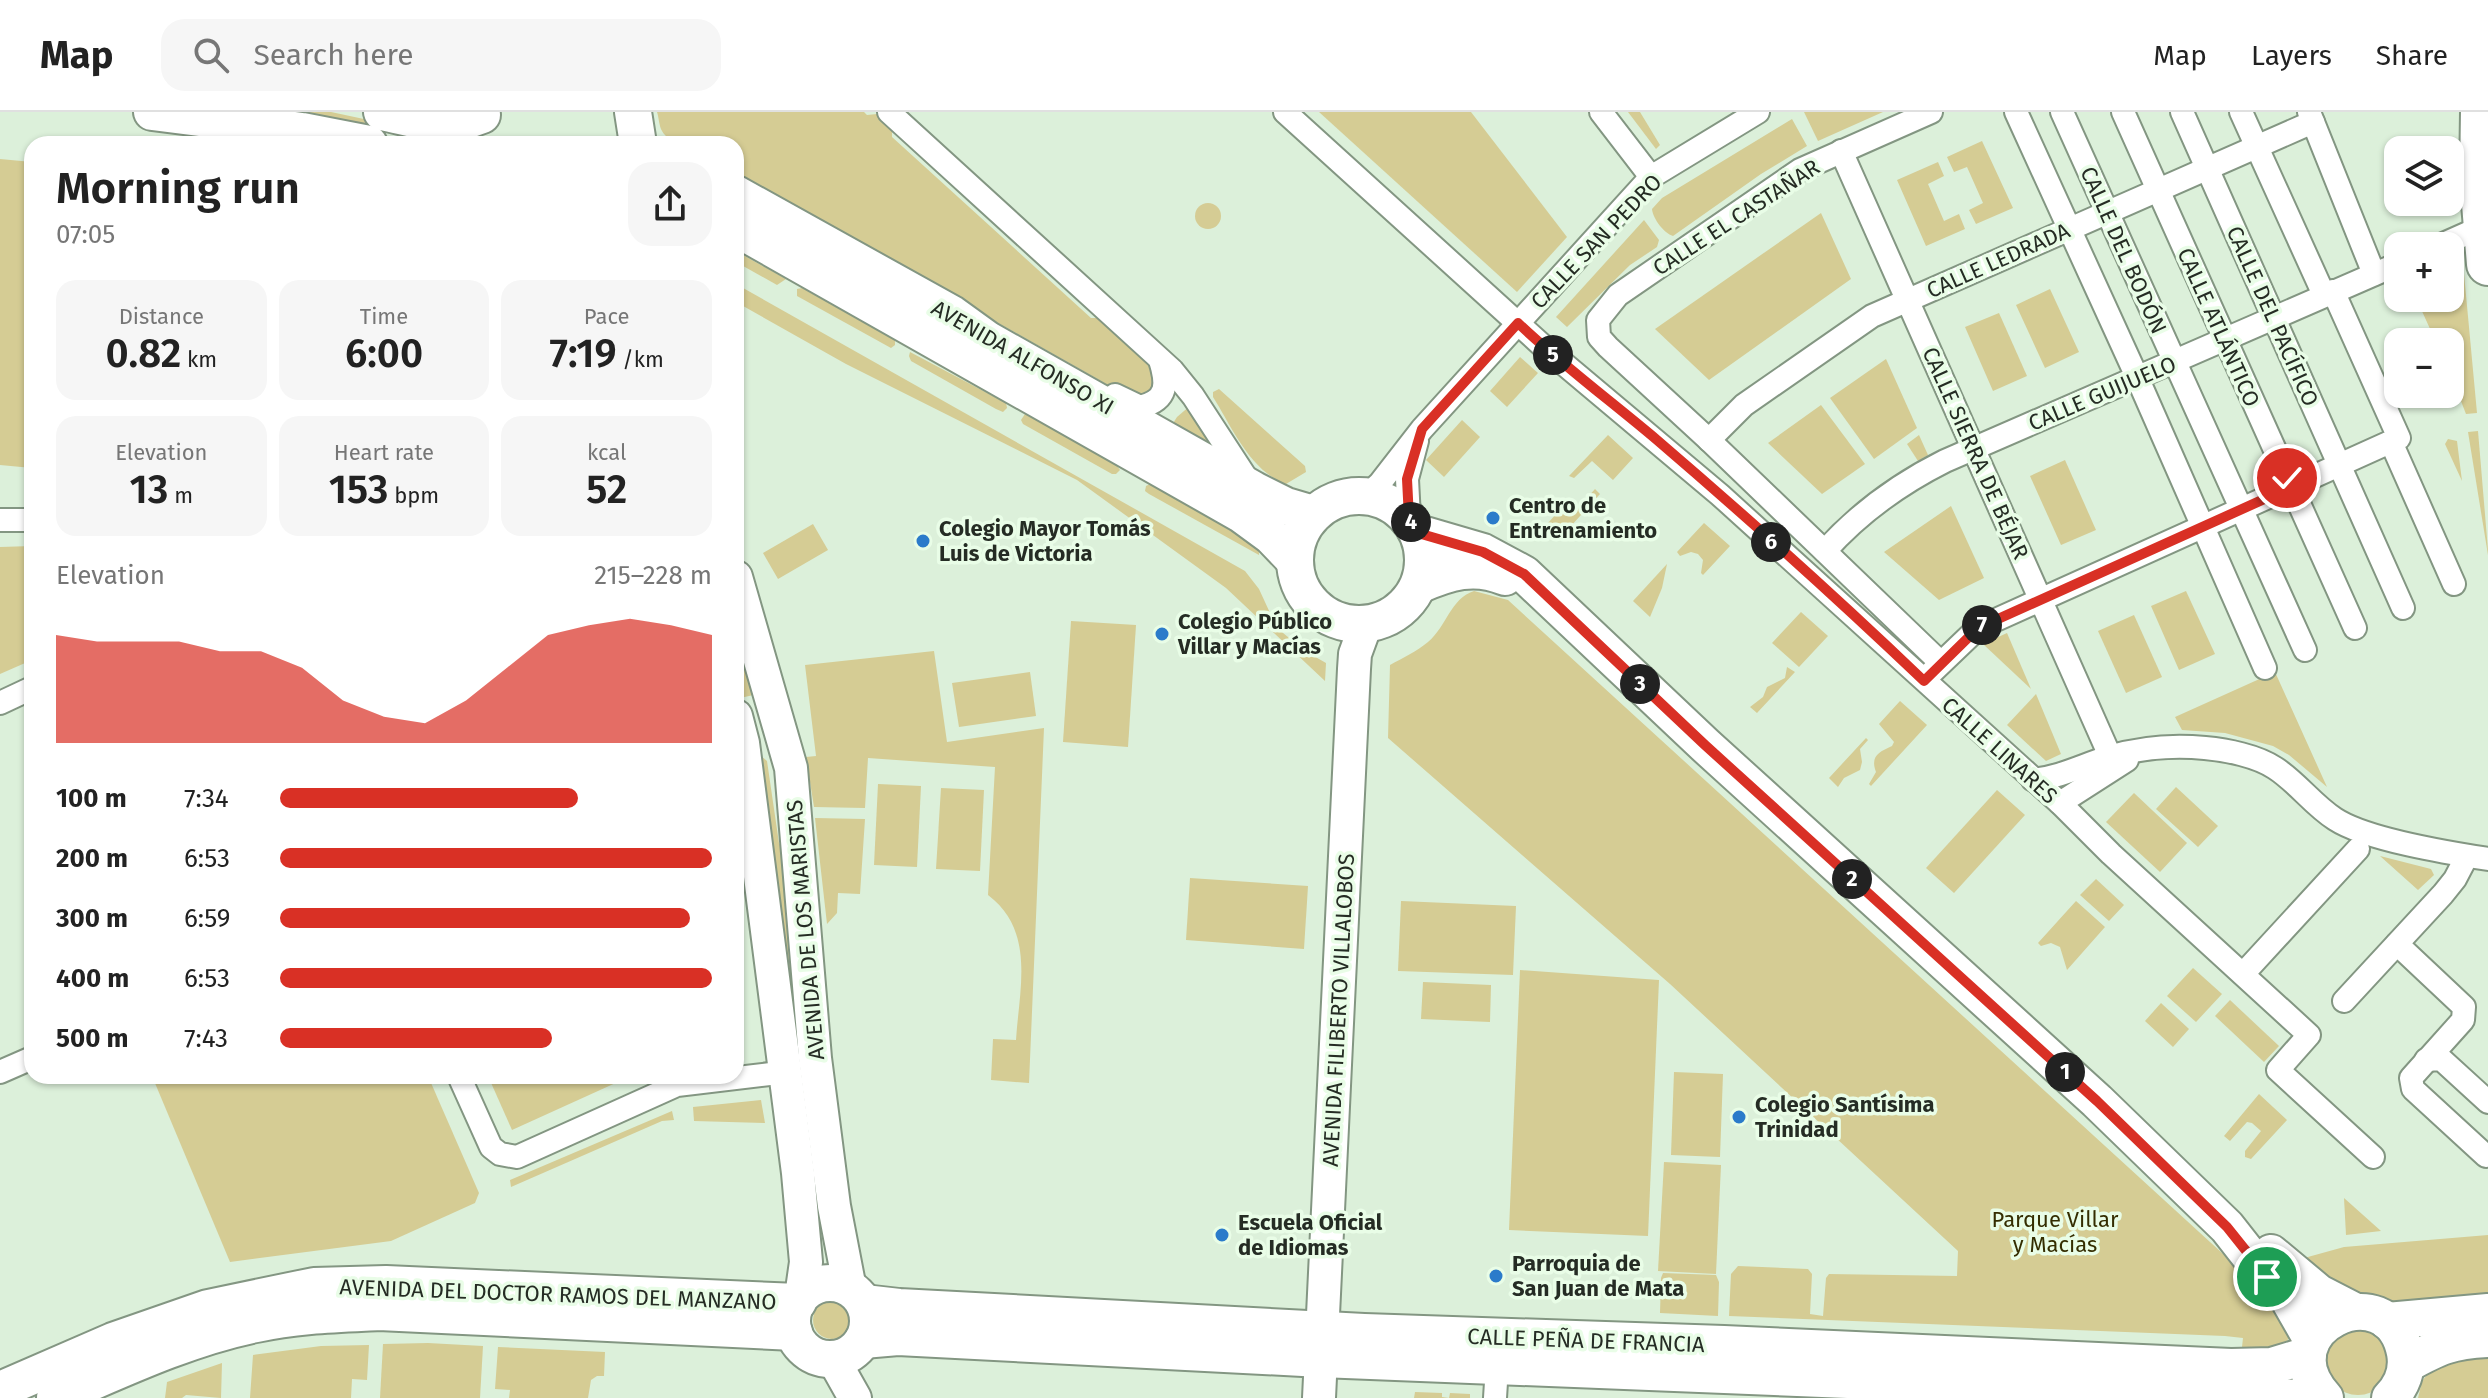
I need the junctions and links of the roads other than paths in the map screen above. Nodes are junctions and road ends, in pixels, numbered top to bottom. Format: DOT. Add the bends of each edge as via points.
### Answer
graph roads {
  1 [pos="152,112"];
  2 [pos="382,112"];
  3 [pos="889,112"];
  4 [pos="1285,112"];
  5 [pos="1601,112"];
  6 [pos="1758,112"];
  7 [pos="1931,112"];
  8 [pos="2016,112"];
  9 [pos="2062,112"];
  10 [pos="2123,112"];
  11 [pos="2182,112"];
  12 [pos="2241,112"];
  13 [pos="2482,112"];
  14 [pos="2311,117"];
  15 [pos="481,124"];
  16 [pos="328,136"];
  17 [pos="2257,147"];
  18 [pos="1841,151"];
  19 [pos="2207,169"];
  20 [pos="1651,177"];
  21 [pos="2485,178"];
  22 [pos="2157,190"];
  23 [pos="744,198"];
  24 [pos="2107,212"];
  25 [pos="2069,229"];
  26 [pos="744,233"];
  27 [pos="2464,245"];
  28 [pos="2486,245"];
  29 [pos="2384,270"];
  30 [pos="2374,274"];
  31 [pos="2328,293"];
  32 [pos="1908,301"];
  33 [pos="952,314"];
  34 [pos="2274,317"];
  35 [pos="1598,320"];
  36 [pos="1518,323"];
  37 [pos="2225,340"];
  38 [pos="1160,359"];
  39 [pos="2175,362"];
  40 [pos="2137,377"];
  41 [pos="1422,429"];
  42 [pos="1709,440"];
  43 [pos="2395,440"];
  44 [pos="1973,449"];
  45 [pos="2340,465"];
  46 [pos="2291,487"];
  47 [pos="1254,490"];
  48 [pos="1366,496"];
  49 [pos="2242,509"];
  50 [pos="1313,514"];
  51 [pos="0,520"];
  52 [pos="24,520"];
  53 [pos="1414,526"];
  54 [pos="2203,526"];
  55 [pos="1825,551"];
  56 [pos="1294,560"];
  57 [pos="2454,584"];
  58 [pos="1419,585"];
  59 [pos="1549,598"];
  60 [pos="2040,599"];
  61 [pos="744,604"];
  62 [pos="2403,608"];
  63 [pos="1366,624"];
  64 [pos="2355,628"];
  65 [pos="2305,650"];
  66 [pos="1941,663"];
  67 [pos="2265,668"];
  68 [pos="1924,681"];
  69 [pos="24,692"];
  70 [pos="0,703"];
  71 [pos="783,733"];
  72 [pos="744,735"];
  73 [pos="2154,748"];
  74 [pos="2110,756"];
  75 [pos="744,776"];
  76 [pos="2033,780"];
  77 [pos="2060,803"];
  78 [pos="2358,849"];
  79 [pos="2478,857"];
  80 [pos="2397,944"];
  81 [pos="2243,974"];
  82 [pos="2344,1001"];
  83 [pos="2438,1053"];
  84 [pos="24,1062"];
  85 [pos="0,1072"];
  86 [pos="787,1072"];
  87 [pos="744,1075"];
  88 [pos="463,1084"];
  89 [pos="667,1084"];
  90 [pos="2488,1102"];
  91 [pos="2487,1155"];
  92 [pos="2373,1157"];
  93 [pos="2227,1227"];
  94 [pos="857,1296"];
  95 [pos="798,1310"];
  96 [pos="2488,1312"];
  97 [pos="2371,1316"];
  98 [pos="2488,1339"];
  99 [pos="863,1340"];
  100 [pos="1322,1344"];
  101 [pos="2310,1348"];
  102 [pos="833,1359"];
  103 [pos="1496,1382"];
  104 [pos="1675,1385"];
  105 [pos="2400,1387"];
  106 [pos="1813,1389"];
  107 [pos="0,1390"];
  108 [pos="1968,1391"];
  109 [pos="55,1398"];
  110 [pos="855,1398"];
  111 [pos="1319,1398"];
  112 [pos="2299,1398"];
  113 [pos="2325,1398"];
  1 -- 16 [label="main road"];
  2 -- 15 [label="main road" via="445,125"];
  3 -- 38 [label="street"];
  4 -- 36 [label="street, CALLE LINARES"];
  5 -- 20 [label="street"];
  6 -- 20 [label="street, CALLE SAN PEDRO"];
  7 -- 18 [label="street, CALLE EL CASTAÑAR"];
  8 -- 25 [label="street"];
  9 -- 24 [label="street, CALLE DEL BODÓN"];
  10 -- 22 [label="street, CALLE ATLÁNTICO"];
  11 -- 19 [label="street, CALLE DEL PACÍFICO"];
  12 -- 17 [label="street"];
  13 -- 21 [label="highway"];
  14 -- 17 [label="street, CALLE LEDRADA"];
  14 -- 30 [label="street"];
  17 -- 19 [label="street, CALLE LEDRADA"];
  17 -- 31 [label="street"];
  18 -- 32 [label="street, CALLE SIERRA DE BÉJAR"];
  18 -- 35 [label="street, CALLE EL CASTAÑAR" via="1771,188 1618,295"];
  19 -- 22 [label="street, CALLE LEDRADA"];
  19 -- 34 [label="street, CALLE DEL PACÍFICO"];
  20 -- 36 [label="street, CALLE SAN PEDRO"];
  21 -- 28 [label="highway"];
  22 -- 24 [label="street, CALLE LEDRADA"];
  22 -- 37 [label="street, CALLE ATLÁNTICO"];
  23 -- 33 [label="main road, AVENIDA ALFONSO XI"];
  24 -- 25 [label="street, CALLE LEDRADA"];
  24 -- 39 [label="street, CALLE DEL BODÓN"];
  25 -- 32 [label="street, CALLE LEDRADA"];
  25 -- 40 [label="street"];
  26 -- 56 [label="main road, AVENIDA ALFONSO XI" via="1241,514"];
  27 -- 28 [label="street"];
  29 -- 30 [label="street, CALLE GUIJUELO"];
  30 -- 31 [label="street, CALLE GUIJUELO"];
  31 -- 34 [label="street, CALLE GUIJUELO"];
  31 -- 43 [label="street"];
  32 -- 42 [label="street, CALLE LEDRADA" via="1864,320 1744,405"];
  32 -- 44 [label="street, CALLE SIERRA DE BÉJAR"];
  33 -- 38 [label="street" via="1014,338 1140,407 1164,390"];
  33 -- 47 [label="main road, AVENIDA ALFONSO XI" via="988,340"];
  34 -- 37 [label="street, CALLE GUIJUELO"];
  34 -- 45 [label="street, CALLE DEL PACÍFICO"];
  35 -- 42 [label="street, CALLE LINARES" via="1599,337"];
  36 -- 41 [label="street, CALLE SAN PEDRO"];
  36 -- 68 [label="street, CALLE LINARES" via="1720,495"];
  37 -- 39 [label="street, CALLE GUIJUELO"];
  37 -- 46 [label="street, CALLE ATLÁNTICO"];
  38 -- 47 [label="street" via="1193,396"];
  39 -- 40 [label="street, CALLE GUIJUELO"];
  39 -- 49 [label="street, CALLE DEL BODÓN"];
  40 -- 44 [label="street, CALLE GUIJUELO"];
  40 -- 54 [label="street"];
  41 -- 48 [label="street, CALLE SAN PEDRO"];
  41 -- 53 [label="street, CALLE SAN PEDRO" via="1407,479"];
  42 -- 55 [label="street, CALLE LINARES"];
  43 -- 45 [label="street"];
  43 -- 57 [label="street"];
  44 -- 55 [label="street, CALLE GUIJUELO" via="1921,473 1863,512"];
  44 -- 60 [label="street, CALLE SIERRA DE BÉJAR"];
  45 -- 46 [label="street"];
  45 -- 62 [label="street, CALLE DEL PACÍFICO"];
  46 -- 49 [label="street"];
  46 -- 64 [label="street, CALLE ATLÁNTICO"];
  47 -- 50 [label="main road, AVENIDA ALFONSO XI"];
  48 -- 50 [label="main road" via="1334,500"];
  48 -- 53 [label="main road" via="1389,502"];
  49 -- 54 [label="street"];
  49 -- 65 [label="street, CALLE DEL BODÓN"];
  50 -- 56 [label="main road" via="1302,528"];
  51 -- 52 [label="street"];
  53 -- 58 [label="main road" via="1423,550"];
  53 -- 59 [label="main road" via="1483,552 1524,574"];
  54 -- 60 [label="street"];
  54 -- 67 [label="street"];
  55 -- 66 [label="street, CALLE LINARES"];
  56 -- 63 [label="main road" via="1301,590 1322,613"];
  58 -- 59 [label="main road" via="1476,569"];
  58 -- 63 [label="main road" via="1392,616"];
  59 -- 93 [label="main road"];
  60 -- 66 [label="street" via="1978,628"];
  60 -- 74 [label="street, CALLE SIERRA DE BÉJAR"];
  61 -- 71 [label="main road, AVENIDA DE LOS MARISTAS"];
  63 -- 100 [label="main road, AVENIDA FILIBERTO VILLALOBOS" via="1354,669"];
  66 -- 68 [label="street"];
  68 -- 76 [label="street, CALLE LINARES"];
  69 -- 70 [label="street"];
  71 -- 72 [label="street"];
  71 -- 94 [label="main road, AVENIDA DE LOS MARISTAS" via="791,768 815,1058 834,1206"];
  73 -- 74 [label="street"];
  73 -- 77 [label="street" via="2117,765"];
  73 -- 79 [label="street" via="2207,748 2264,763 2336,820 2357,830"];
  74 -- 76 [label="street"];
  75 -- 86 [label="main road, AVENIDA DE LOS MARISTAS"];
  76 -- 77 [label="street, CALLE LINARES"];
  77 -- 81 [label="street, CALLE LINARES"];
  78 -- 81 [label="street"];
  79 -- 80 [label="street"];
  80 -- 82 [label="street"];
  80 -- 83 [label="street" via="2464,1007 2463,1020"];
  81 -- 92 [label="street, CALLE LINARES" via="2309,1035 2278,1070"];
  83 -- 90 [label="street"];
  83 -- 91 [label="street" via="2411,1078 2413,1089"];
  84 -- 85 [label="street"];
  86 -- 87 [label="street"];
  86 -- 95 [label="main road, AVENIDA DE LOS MARISTAS" via="806,1262"];
  88 -- 89 [label="street" via="491,1147 517,1157"];
  93 -- 97 [label="main road" via="2274,1255 2319,1293"];
  93 -- 101 [label="main road" via="2288,1298"];
  94 -- 95 [label="main road" via="839,1284 820,1285"];
  94 -- 99 [label="main road" via="868,1324"];
  94 -- 100 [label="main road, CALLE PEÑA DE FRANCIA" via="899,1307"];
  95 -- 102 [label="main road" via="800,1344 812,1354"];
  95 -- 107 [label="main road, AVENIDA DEL DOCTOR RAMOS DEL MANZANO" via="386,1284 314,1286 208,1308 113,1341"];
  95 -- 109 [label="main road, AVENIDA DEL DOCTOR RAMOS DEL MANZANO" via="312,1316 204,1338"];
  96 -- 97 [label="main road"];
  97 -- 101 [label="main road" via="2329,1320"];
  97 -- 105 [label="main road" via="2403,1340"];
  98 -- 105 [label="main road" via="2442,1345"];
  99 -- 100 [label="main road, CALLE PEÑA DE FRANCIA"];
  99 -- 102 [label="main road" via="852,1352"];
  100 -- 101 [label="main road, CALLE PEÑA DE FRANCIA" via="2231,1367 2272,1366"];
  100 -- 103 [label="main road, CALLE PEÑA DE FRANCIA"];
  100 -- 111 [label="main road, AVENIDA FILIBERTO VILLALOBOS"];
  101 -- 113 [label="main road" via="2311,1379"];
  102 -- 110 [label="main road"];
  103 -- 104 [label="main road, CALLE PEÑA DE FRANCIA"];
  104 -- 106 [label="main road, CALLE PEÑA DE FRANCIA"];
  106 -- 108 [label="main road, CALLE PEÑA DE FRANCIA"];
  108 -- 112 [label="main road, CALLE PEÑA DE FRANCIA"];
}
